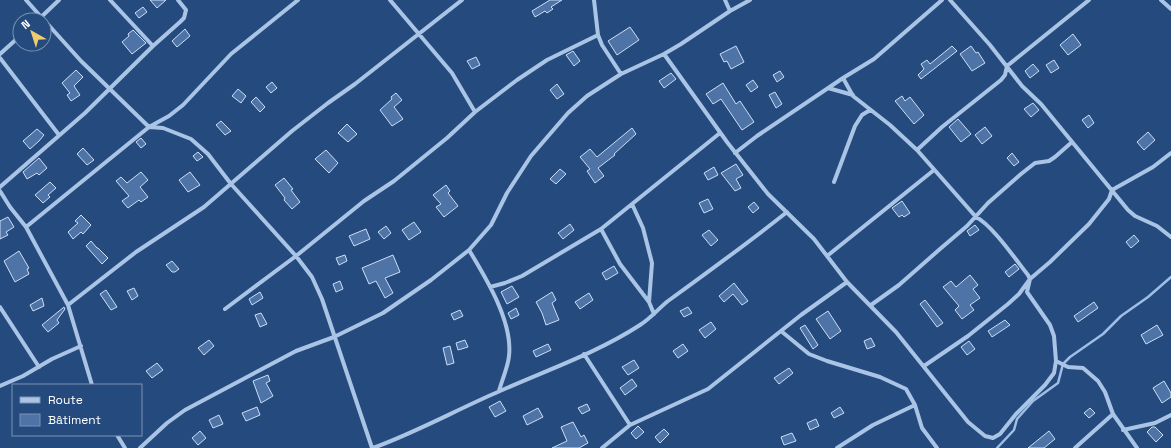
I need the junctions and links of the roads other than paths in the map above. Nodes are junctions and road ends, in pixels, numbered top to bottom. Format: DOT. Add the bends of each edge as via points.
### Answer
graph roads {
  1 [pos="26,0"];
  2 [pos="59,0"];
  3 [pos="110,0"];
  4 [pos="178,0"];
  5 [pos="298,0"];
  6 [pos="390,0"];
  7 [pos="462,0"];
  8 [pos="594,0"];
  9 [pos="725,0"];
  10 [pos="750,0"];
  11 [pos="942,0"];
  12 [pos="950,0"];
  13 [pos="1089,0"];
  14 [pos="1161,0"];
  15 [pos="1171,9"];
  16 [pos="730,11"];
  17 [pos="36,12"];
  18 [pos="48,12"];
  19 [pos="52,30"];
  20 [pos="419,34"];
  21 [pos="598,35"];
  22 [pos="12,43"];
  23 [pos="153,46"];
  24 [pos="0,54"];
  25 [pos="664,54"];
  26 [pos="0,58"];
  27 [pos="1007,66"];
  28 [pos="621,74"];
  29 [pos="843,78"];
  30 [pos="109,88"];
  31 [pos="828,88"];
  32 [pos="853,96"];
  33 [pos="870,110"];
  34 [pos="475,112"];
  35 [pos="149,127"];
  36 [pos="720,133"];
  37 [pos="59,135"];
  38 [pos="1072,142"];
  39 [pos="917,150"];
  40 [pos="735,153"];
  41 [pos="1171,153"];
  42 [pos="934,170"];
  43 [pos="834,182"];
  44 [pos="231,184"];
  45 [pos="0,187"];
  46 [pos="1112,190"];
  47 [pos="0,191"];
  48 [pos="632,204"];
  49 [pos="787,212"];
  50 [pos="976,217"];
  51 [pos="26,227"];
  52 [pos="601,229"];
  53 [pos="1171,237"];
  54 [pos="469,250"];
  55 [pos="296,256"];
  56 [pos="827,256"];
  57 [pos="1030,279"];
  58 [pos="847,282"];
  59 [pos="490,287"];
  60 [pos="649,302"];
  61 [pos="68,305"];
  62 [pos="871,305"];
  63 [pos="0,306"];
  64 [pos="225,309"];
  65 [pos="654,314"];
  66 [pos="781,331"];
  67 [pos="334,337"];
  68 [pos="81,346"];
  69 [pos="584,354"];
  70 [pos="1056,361"];
  71 [pos="924,366"];
  72 [pos="39,367"];
  73 [pos="92,384"];
  74 [pos="0,386"];
  75 [pos="499,391"];
  76 [pos="915,405"];
  77 [pos="1113,414"];
  78 [pos="1171,415"];
  79 [pos="630,426"];
  80 [pos="1123,430"];
  81 [pos="118,436"];
  82 [pos="125,448"];
  83 [pos="140,448"];
  84 [pos="373,448"];
  85 [pos="602,448"];
  86 [pos="837,448"];
  87 [pos="937,448"];
  88 [pos="1075,448"];
  89 [pos="1137,448"];
  1 -- 17 [label="street"];
  2 -- 18 [label="street"];
  3 -- 23 [label="street"];
  4 -- 23 [label="street" via="186,10 184,18"];
  5 -- 35 [label="street" via="231,54 183,105 170,116"];
  6 -- 20 [label="street"];
  7 -- 20 [label="street"];
  8 -- 21 [label="street"];
  9 -- 16 [label="street"];
  10 -- 16 [label="street"];
  11 -- 29 [label="street" via="874,59"];
  12 -- 27 [label="street"];
  13 -- 27 [label="street"];
  14 -- 15 [label="street"];
  16 -- 25 [label="street"];
  19 -- 30 [label="street"];
  20 -- 34 [label="street" via="452,73"];
  20 -- 44 [label="street" via="328,102"];
  21 -- 28 [label="street"];
  21 -- 34 [label="street" via="547,60"];
  22 -- 24 [label="street"];
  23 -- 30 [label="street"];
  25 -- 28 [label="street"];
  25 -- 36 [label="street"];
  26 -- 37 [label="street"];
  27 -- 38 [label="street"];
  27 -- 39 [label="street" via="1001,80"];
  28 -- 54 [label="street" via="587,96 554,129 531,156 507,193 491,225"];
  29 -- 31 [label="street"];
  29 -- 32 [label="street"];
  30 -- 35 [label="street"];
  30 -- 37 [label="street"];
  31 -- 32 [label="street"];
  31 -- 40 [label="street"];
  32 -- 33 [label="street"];
  33 -- 39 [label="street"];
  33 -- 43 [label="street" via="862,115 855,126"];
  34 -- 55 [label="street" via="431,152"];
  35 -- 44 [label="street" via="163,128 191,139 208,154"];
  35 -- 51 [label="street"];
  36 -- 40 [label="street"];
  36 -- 48 [label="street"];
  37 -- 45 [label="street"];
  38 -- 46 [label="street"];
  38 -- 50 [label="street" via="1055,157 1035,162 988,203"];
  39 -- 42 [label="street"];
  40 -- 49 [label="street" via="768,194"];
  41 -- 46 [label="street" via="1153,167"];
  42 -- 50 [label="street"];
  42 -- 56 [label="street"];
  44 -- 55 [label="street"];
  44 -- 61 [label="street" via="204,207 136,252"];
  46 -- 53 [label="street" via="1135,216 1157,226"];
  46 -- 57 [label="street" via="1109,199 1089,224"];
  47 -- 51 [label="street"];
  48 -- 52 [label="street"];
  48 -- 60 [label="street" via="652,263"];
  49 -- 56 [label="street"];
  49 -- 65 [label="street"];
  50 -- 57 [label="street" via="982,220"];
  50 -- 62 [label="street" via="899,285"];
  51 -- 61 [label="street"];
  52 -- 59 [label="street" via="522,276"];
  52 -- 60 [label="street" via="620,264"];
  54 -- 59 [label="street"];
  54 -- 67 [label="street" via="383,313"];
  55 -- 64 [label="street"];
  55 -- 67 [label="street" via="312,277"];
  56 -- 58 [label="street"];
  57 -- 70 [label="street" via="1027,292 1050,325 1054,336"];
  57 -- 71 [label="street" via="1008,304"];
  58 -- 62 [label="street"];
  58 -- 66 [label="street"];
  59 -- 75 [label="street" via="508,336 509,356"];
  60 -- 65 [label="street"];
  61 -- 68 [label="street"];
  62 -- 71 [label="street"];
  63 -- 72 [label="street"];
  65 -- 69 [label="street" via="626,334"];
  66 -- 76 [label="street" via="809,354 880,377 906,389"];
  66 -- 79 [label="street" via="708,389"];
  67 -- 83 [label="street" via="296,351 185,410"];
  67 -- 84 [label="street"];
  68 -- 72 [label="street"];
  68 -- 73 [label="street"];
  69 -- 75 [label="street"];
  69 -- 79 [label="street"];
  70 -- 71 [label="street" via="1054,373 1045,384 1000,434 993,438 986,436 968,422"];
  70 -- 77 [label="street" via="1083,368 1098,381"];
  72 -- 74 [label="street"];
  75 -- 84 [label="street" via="423,428"];
  76 -- 86 [label="street" via="873,425"];
  76 -- 87 [label="street" via="922,428"];
  77 -- 80 [label="street"];
  77 -- 88 [label="street"];
  78 -- 80 [label="street" via="1155,423"];
  79 -- 85 [label="street"];
  80 -- 89 [label="street"];
  81 -- 82 [label="street"];
}
